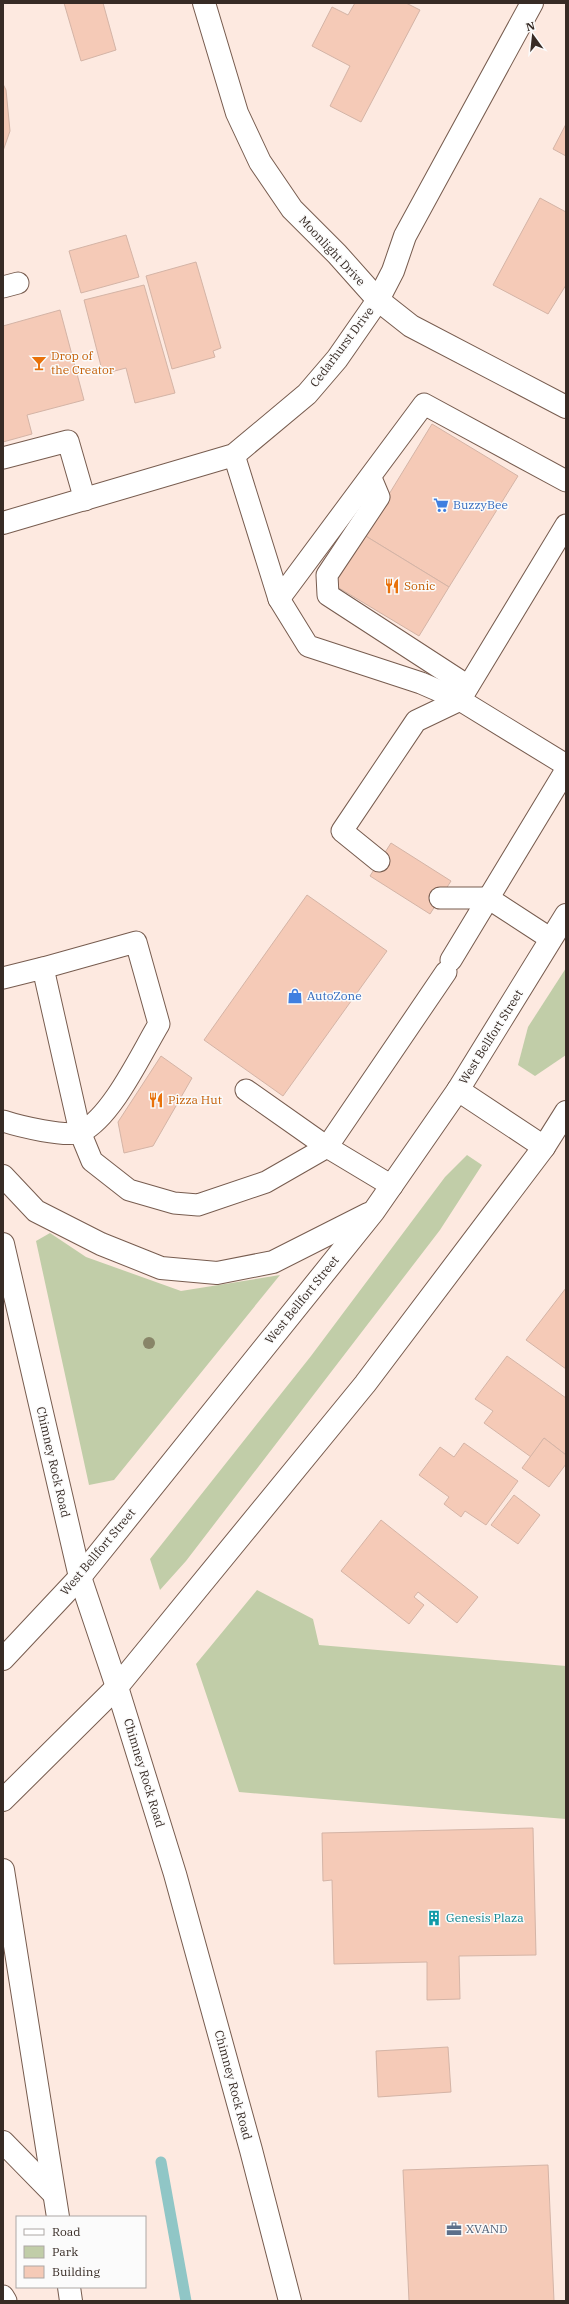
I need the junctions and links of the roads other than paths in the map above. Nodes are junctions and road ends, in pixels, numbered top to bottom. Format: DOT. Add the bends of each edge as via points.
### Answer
graph roads {
  1 [pos="204,3"];
  2 [pos="532,3"];
  3 [pos="378,300"];
  4 [pos="566,407"];
  5 [pos="234,456"];
  6 [pos="3,458"];
  7 [pos="371,478"];
  8 [pos="566,481"];
  9 [pos="85,500"];
  10 [pos="3,523"];
  11 [pos="566,525"];
  12 [pos="279,599"];
  13 [pos="464,693"];
  14 [pos="566,765"];
  15 [pos="566,770"];
  16 [pos="380,861"];
  17 [pos="440,898"];
  18 [pos="488,898"];
  19 [pos="566,915"];
  20 [pos="551,939"];
  21 [pos="43,968"];
  22 [pos="3,978"];
  23 [pos="246,1090"];
  24 [pos="458,1090"];
  25 [pos="566,1112"];
  26 [pos="3,1120"];
  27 [pos="80,1132"];
  28 [pos="326,1147"];
  29 [pos="544,1147"];
  30 [pos="3,1176"];
  31 [pos="392,1186"];
  32 [pos="374,1211"];
  33 [pos="3,1244"];
  34 [pos="80,1577"];
  35 [pos="3,1659"];
  36 [pos="117,1687"];
  37 [pos="3,1800"];
  38 [pos="3,1870"];
  39 [pos="3,2142"];
  40 [pos="54,2194"];
  41 [pos="58,2216"];
  42 [pos="69,2288"];
  43 [pos="3,2296"];
  44 [pos="6,2301"];
  45 [pos="71,2301"];
  46 [pos="290,2301"];
  1 -- 3 [label="main road, Moonlight Drive" via="237,114 260,162 292,209"];
  2 -- 3 [label="main road, Cedarhurst Drive" via="405,236 393,270"];
  3 -- 4 [label="main road, Moonlight Drive" via="411,326"];
  3 -- 5 [label="main road, Cedarhurst Drive" via="337,359 307,394"];
  5 -- 9 [label="main road, Cedarhurst Drive"];
  5 -- 12 [label="lane"];
  6 -- 9 [label="lane" via="68,441"];
  7 -- 8 [label="lane" via="424,404"];
  7 -- 12 [label="lane"];
  7 -- 13 [label="lane" via="379,497 327,575 328,595"];
  9 -- 10 [label="main road, Cedarhurst Drive"];
  11 -- 13 [label="lane"];
  12 -- 13 [label="lane" via="308,646 421,683"];
  13 -- 14 [label="lane"];
  13 -- 16 [label="lane" via="416,721 342,831"];
  15 -- 18 [label="lane"];
  17 -- 18 [label="lane"];
  18 -- 20 [label="lane"];
  18 -- 28 [label="lane" via="449,966"];
  19 -- 20 [label="main road, West Bellfort Street"];
  20 -- 24 [label="main road, West Bellfort Street"];
  21 -- 22 [label="lane"];
  21 -- 27 [label="lane"];
  21 -- 27 [label="lane" via="136,942 159,1024 107,1112"];
  23 -- 28 [label="lane"];
  24 -- 29 [label="main road"];
  24 -- 31 [label="main road, West Bellfort Street"];
  25 -- 29 [label="main road"];
  26 -- 27 [label="lane" via="46,1132"];
  27 -- 28 [label="lane" via="92,1161 129,1190 174,1203 198,1206 266,1182"];
  28 -- 31 [label="lane"];
  29 -- 36 [label="main road" via="365,1384"];
  30 -- 32 [label="main road" via="36,1210 75,1232 161,1268 201,1272 217,1273 273,1262"];
  31 -- 32 [label="main road, West Bellfort Street"];
  32 -- 34 [label="main road, West Bellfort Street"];
  33 -- 34 [label="main road, Chimney Rock Road"];
  34 -- 35 [label="main road, West Bellfort Street"];
  34 -- 36 [label="main road, Chimney Rock Road"];
  36 -- 37 [label="main road"];
  36 -- 46 [label="main road, Chimney Rock Road" via="174,1874"];
  38 -- 40 [label="main road"];
  39 -- 40 [label="main road"];
  40 -- 41 [label="main road"];
  42 -- 45 [label="main road"];
  43 -- 44 [label="lane"];
}
